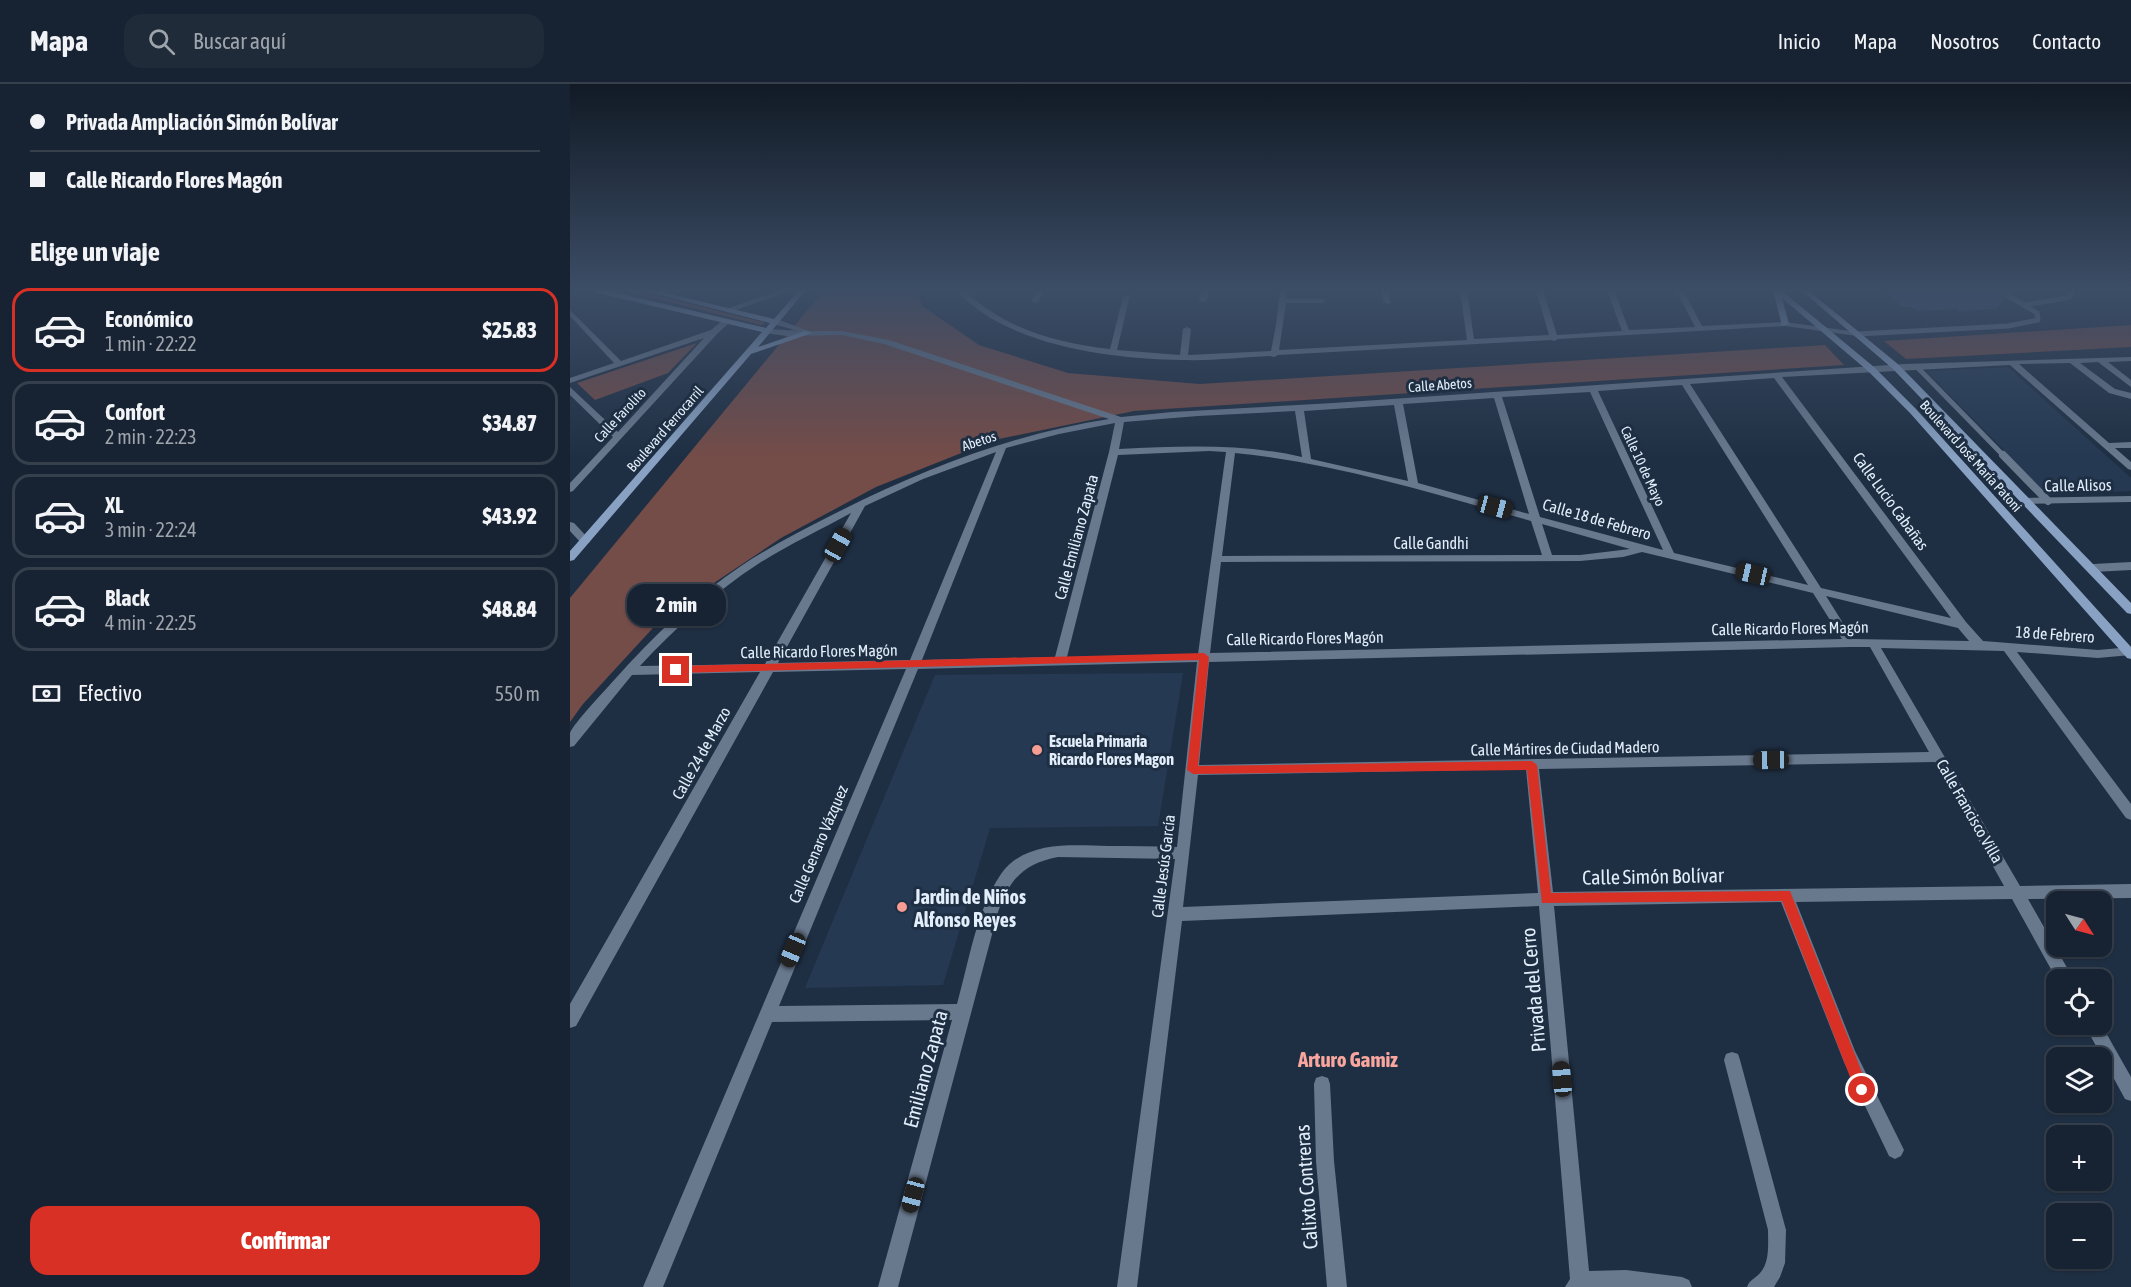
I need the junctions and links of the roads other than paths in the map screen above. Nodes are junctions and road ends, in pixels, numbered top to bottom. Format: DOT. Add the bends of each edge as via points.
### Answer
graph roads {
  1 [pos="602,346"];
  2 [pos="672,346"];
  3 [pos="701,346"];
  4 [pos="755,346"];
  5 [pos="768,346"];
  6 [pos="898,346"];
  7 [pos="1085,346"];
  8 [pos="1114,346"];
  9 [pos="1185,346"];
  10 [pos="1275,346"];
  11 [pos="1408,346"];
  12 [pos="1843,346"];
  13 [pos="1871,346"];
  14 [pos="1113,351"];
  15 [pos="750,352"];
  16 [pos="1274,355"];
  17 [pos="1184,358"];
  18 [pos="2131,359"];
  19 [pos="2071,360"];
  20 [pos="2100,360"];
  21 [pos="619,364"];
  22 [pos="2014,364"];
  23 [pos="1917,367"];
  24 [pos="1896,368"];
  25 [pos="1870,369"];
  26 [pos="1778,376"];
  27 [pos="570,381"];
  28 [pos="1685,382"];
  29 [pos="2131,384"];
  30 [pos="1593,389"];
  31 [pos="570,390"];
  32 [pos="1497,395"];
  33 [pos="2131,396"];
  34 [pos="1398,402"];
  35 [pos="1299,408"];
  36 [pos="1120,420"];
  37 [pos="618,437"];
  38 [pos="2131,445"];
  39 [pos="2107,446"];
  40 [pos="1002,448"];
  41 [pos="1231,449"];
  42 [pos="1114,452"];
  43 [pos="1307,460"];
  44 [pos="2131,466"];
  45 [pos="1413,485"];
  46 [pos="570,489"];
  47 [pos="2131,499"];
  48 [pos="2025,501"];
  49 [pos="2048,501"];
  50 [pos="862,504"];
  51 [pos="1536,517"];
  52 [pos="570,525"];
  53 [pos="585,541"];
  54 [pos="1643,549"];
  55 [pos="1670,555"];
  56 [pos="570,558"];
  57 [pos="1548,558"];
  58 [pos="1218,559"];
  59 [pos="2131,566"];
  60 [pos="2093,568"];
  61 [pos="1815,588"];
  62 [pos="2131,610"];
  63 [pos="1962,625"];
  64 [pos="1850,643"];
  65 [pos="1873,643"];
  66 [pos="1980,645"];
  67 [pos="2007,647"];
  68 [pos="2130,653"];
  69 [pos="1204,657"];
  70 [pos="1060,661"];
  71 [pos="915,665"];
  72 [pos="768,668"];
  73 [pos="630,671"];
  74 [pos="570,742"];
  75 [pos="1938,757"];
  76 [pos="1532,765"];
  77 [pos="1193,770"];
  78 [pos="2131,814"];
  79 [pos="1183,853"];
  80 [pos="2131,891"];
  81 [pos="2017,893"];
  82 [pos="1786,895"];
  83 [pos="1546,899"];
  84 [pos="1175,914"];
  85 [pos="2060,969"];
  86 [pos="962,1012"];
  87 [pos="766,1014"];
  88 [pos="570,1020"];
  89 [pos="2098,1035"];
  90 [pos="1732,1060"];
  91 [pos="1322,1084"];
  92 [pos="2131,1093"];
  93 [pos="1895,1150"];
  94 [pos="1609,1283"];
  95 [pos="1577,1285"];
  96 [pos="653,1287"];
  97 [pos="888,1287"];
  98 [pos="1127,1287"];
  99 [pos="1337,1287"];
  100 [pos="1682,1287"];
  101 [pos="1757,1287"];
  1 -- 21 [label="street"];
  2 -- 21 [label="street"];
  3 -- 37 [label="street, Calle Farolito"];
  4 -- 15 [label="main road, Boulevard Ferrocarril"];
  5 -- 15 [label="main road"];
  6 -- 36 [label="street"];
  7 -- 14 [label="street"];
  8 -- 14 [label="street"];
  9 -- 17 [label="street"];
  10 -- 16 [label="street"];
  11 -- 16 [label="street"];
  12 -- 25 [label="main road, Boulevard José María Patoni"];
  13 -- 24 [label="main road, Boulevard José María Patoni"];
  14 -- 17 [label="street"];
  15 -- 53 [label="main road, Boulevard Ferrocarril"];
  16 -- 17 [label="street"];
  18 -- 20 [label="street, Calle Abetos"];
  19 -- 20 [label="street, Calle Abetos"];
  19 -- 22 [label="street, Calle Abetos"];
  19 -- 33 [label="street" via="2104,387"];
  20 -- 29 [label="street"];
  21 -- 27 [label="street"];
  22 -- 23 [label="street, Calle Abetos"];
  22 -- 39 [label="street"];
  23 -- 24 [label="street, Calle Abetos"];
  23 -- 49 [label="lane"];
  24 -- 25 [label="street, Calle Abetos"];
  24 -- 48 [label="main road, Boulevard José María Patoni"];
  25 -- 26 [label="street, Calle Abetos"];
  25 -- 68 [label="main road, Boulevard José María Patoni" via="1946,446"];
  26 -- 28 [label="street, Calle Abetos"];
  26 -- 63 [label="street, Calle Lucio Cabañas"];
  28 -- 30 [label="street, Calle Abetos"];
  28 -- 61 [label="street"];
  30 -- 32 [label="street, Calle Abetos"];
  30 -- 55 [label="street, Calle 10 de Mayo"];
  31 -- 37 [label="street"];
  32 -- 34 [label="street, Calle Abetos"];
  32 -- 51 [label="street"];
  34 -- 35 [label="street, Abetos"];
  34 -- 45 [label="street"];
  35 -- 36 [label="street, Abetos"];
  35 -- 43 [label="street"];
  36 -- 40 [label="street, Abetos" via="1073,428"];
  36 -- 42 [label="street, Calle Emiliano Zapata"];
  37 -- 46 [label="street, Calle Farolito"];
  38 -- 39 [label="street"];
  39 -- 44 [label="street"];
  40 -- 50 [label="street, Abetos" via="932,472"];
  40 -- 71 [label="street, Calle Genaro Vázquez"];
  41 -- 42 [label="street, Calle 18 de Febrero"];
  41 -- 43 [label="street, Calle 18 de Febrero"];
  41 -- 58 [label="street, Calle Jesús García"];
  42 -- 70 [label="street, Calle Emiliano Zapata"];
  43 -- 45 [label="street, Calle 18 de Febrero"];
  45 -- 51 [label="street, Calle 18 de Febrero"];
  47 -- 49 [label="street, Calle Alisos"];
  48 -- 49 [label="street, Calle Alisos"];
  48 -- 60 [label="main road, Boulevard José María Patoni"];
  50 -- 72 [label="street, Calle 24 de Marzo"];
  50 -- 73 [label="street, Abetos" via="732,576"];
  51 -- 54 [label="street, Calle 18 de Febrero"];
  51 -- 57 [label="street"];
  52 -- 53 [label="street"];
  53 -- 56 [label="main road, Boulevard Ferrocarril"];
  54 -- 55 [label="street, Calle 18 de Febrero"];
  54 -- 57 [label="street, Calle Gandhi" via="1600,557"];
  55 -- 61 [label="street, Calle 18 de Febrero"];
  57 -- 58 [label="street, Calle Gandhi"];
  58 -- 69 [label="street, Calle Jesús García"];
  59 -- 60 [label="street"];
  60 -- 62 [label="main road, Boulevard José María Patoni"];
  61 -- 63 [label="street, Calle 18 de Febrero"];
  61 -- 64 [label="street"];
  63 -- 66 [label="street, Calle Lucio Cabañas"];
  64 -- 65 [label="street, Calle Ricardo Flores Magón"];
  64 -- 69 [label="street, Calle Ricardo Flores Magón"];
  65 -- 66 [label="street, Calle Ricardo Flores Magón"];
  65 -- 75 [label="street, Calle Francisco Villa"];
  66 -- 67 [label="street, 18 de Febrero"];
  67 -- 68 [label="street, 18 de Febrero"];
  67 -- 78 [label="street"];
  69 -- 70 [label="street, Calle Ricardo Flores Magón"];
  69 -- 77 [label="street, Calle Jesús García"];
  70 -- 71 [label="street, Calle Ricardo Flores Magón"];
  71 -- 72 [label="street, Calle Ricardo Flores Magón"];
  71 -- 87 [label="street, Calle Genaro Vázquez"];
  72 -- 73 [label="street, Calle Ricardo Flores Magón"];
  72 -- 88 [label="street, Calle 24 de Marzo"];
  73 -- 74 [label="street, Abetos"];
  75 -- 76 [label="street, Calle Mártires de Ciudad Madero"];
  75 -- 81 [label="street, Calle Francisco Villa"];
  76 -- 77 [label="street, Calle Mártires de Ciudad Madero"];
  76 -- 83 [label="street, Privada del Cerro"];
  77 -- 79 [label="street, Calle Jesús García"];
  79 -- 84 [label="street, Calle Jesús García"];
  79 -- 86 [label="street, Emiliano Zapata" via="1058,851 1015,868 993,907"];
  80 -- 81 [label="street, Calle Simón Bolívar"];
  81 -- 82 [label="street, Calle Simón Bolívar"];
  81 -- 85 [label="street, Calle Francisco Villa"];
  82 -- 83 [label="street, Calle Simón Bolívar"];
  82 -- 93 [label="street" via="1848,1058"];
  83 -- 84 [label="street, Calle Simón Bolívar"];
  83 -- 95 [label="street, Privada del Cerro"];
  84 -- 98 [label="street, Calle Jesús García"];
  86 -- 87 [label="street"];
  86 -- 97 [label="street, Emiliano Zapata"];
  87 -- 96 [label="street, Calle Genaro Vázquez"];
  89 -- 92 [label="street"];
  90 -- 101 [label="street" via="1777,1230 1778,1255 1772,1272"];
  91 -- 99 [label="street, Calixto Contreras"];
  94 -- 95 [label="street"];
  94 -- 100 [label="street"];
}
